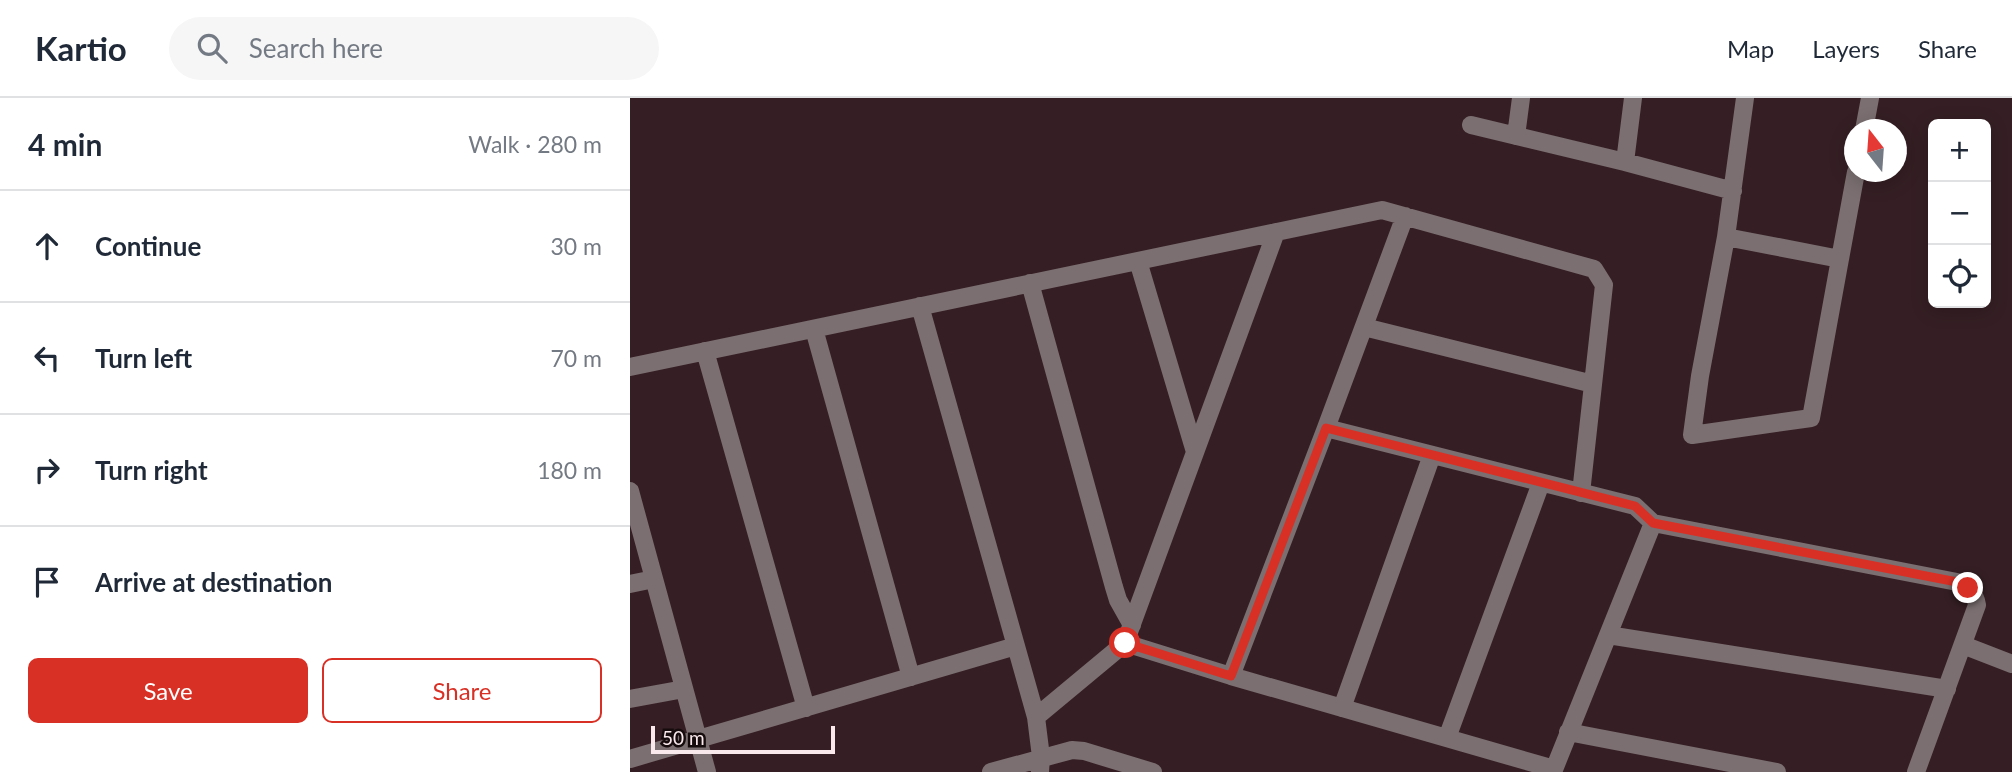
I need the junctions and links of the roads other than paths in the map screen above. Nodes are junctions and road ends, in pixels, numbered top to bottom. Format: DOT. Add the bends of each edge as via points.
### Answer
graph roads {
  1 [pos="1521,98"];
  2 [pos="1633,98"];
  3 [pos="1745,98"];
  4 [pos="1870,98"];
  5 [pos="1866,119"];
  6 [pos="1471,125"];
  7 [pos="1516,136"];
  8 [pos="1625,162"];
  9 [pos="1854,182"];
  10 [pos="1733,191"];
  11 [pos="1405,216"];
  12 [pos="1276,232"];
  13 [pos="1726,237"];
  14 [pos="1840,259"];
  15 [pos="1138,261"];
  16 [pos="1030,283"];
  17 [pos="920,306"];
  18 [pos="1364,327"];
  19 [pos="814,328"];
  20 [pos="705,351"];
  21 [pos="630,367"];
  22 [pos="1593,384"];
  23 [pos="1326,428"];
  24 [pos="1195,452"];
  25 [pos="1432,455"];
  26 [pos="1541,483"];
  27 [pos="630,491"];
  28 [pos="1581,493"];
  29 [pos="1653,523"];
  30 [pos="654,579"];
  31 [pos="630,584"];
  32 [pos="1132,625"];
  33 [pos="1608,635"];
  34 [pos="1125,643"];
  35 [pos="1963,645"];
  36 [pos="1016,646"];
  37 [pos="2012,663"];
  38 [pos="1231,676"];
  39 [pos="911,677"];
  40 [pos="684,689"];
  41 [pos="1947,689"];
  42 [pos="630,699"];
  43 [pos="806,708"];
  44 [pos="1342,708"];
  45 [pos="1036,717"];
  46 [pos="1568,732"];
  47 [pos="1447,738"];
  48 [pos="697,739"];
  49 [pos="630,759"];
  50 [pos="1040,764"];
  51 [pos="1553,770"];
  52 [pos="707,772"];
  53 [pos="991,772"];
  54 [pos="1153,772"];
  55 [pos="1777,772"];
  56 [pos="1916,772"];
  1 -- 7 [label="street"];
  2 -- 8 [label="street"];
  3 -- 10 [label="street"];
  4 -- 5 [label="street"];
  6 -- 7 [label="street"];
  7 -- 8 [label="street"];
  8 -- 10 [label="street"];
  9 -- 14 [label="street"];
  10 -- 13 [label="street"];
  11 -- 12 [label="street" via="1382,210"];
  11 -- 18 [label="street"];
  11 -- 22 [label="street" via="1594,269 1604,285"];
  12 -- 15 [label="street"];
  12 -- 24 [label="street"];
  13 -- 14 [label="street"];
  13 -- 14 [label="street" via="1692,435 1811,418"];
  15 -- 16 [label="street"];
  15 -- 24 [label="street"];
  16 -- 17 [label="street"];
  16 -- 32 [label="street" via="1118,600"];
  17 -- 19 [label="street"];
  17 -- 36 [label="street"];
  18 -- 22 [label="street"];
  18 -- 23 [label="street"];
  19 -- 20 [label="street"];
  19 -- 39 [label="street"];
  20 -- 21 [label="street"];
  20 -- 43 [label="street"];
  22 -- 28 [label="street"];
  23 -- 25 [label="street"];
  23 -- 38 [label="street"];
  24 -- 32 [label="street"];
  25 -- 26 [label="street"];
  25 -- 44 [label="street"];
  26 -- 28 [label="street"];
  26 -- 47 [label="street"];
  27 -- 30 [label="street"];
  28 -- 29 [label="street" via="1635,506"];
  29 -- 33 [label="street"];
  29 -- 35 [label="street" via="1957,582 1975,596 1977,605"];
  30 -- 31 [label="street"];
  30 -- 40 [label="street"];
  32 -- 34 [label="street"];
  33 -- 41 [label="street"];
  33 -- 46 [label="street"];
  34 -- 38 [label="street"];
  34 -- 45 [label="street"];
  35 -- 37 [label="street"];
  35 -- 41 [label="street"];
  36 -- 39 [label="street"];
  36 -- 45 [label="street"];
  38 -- 44 [label="street"];
  39 -- 43 [label="street"];
  40 -- 42 [label="street"];
  40 -- 48 [label="street"];
  41 -- 56 [label="street"];
  43 -- 48 [label="street"];
  44 -- 47 [label="street"];
  45 -- 50 [label="street"];
  46 -- 51 [label="street"];
  46 -- 55 [label="street"];
  47 -- 51 [label="street"];
  48 -- 49 [label="street"];
  48 -- 52 [label="street"];
  50 -- 53 [label="street"];
  50 -- 54 [label="street" via="1072,750"];
}
